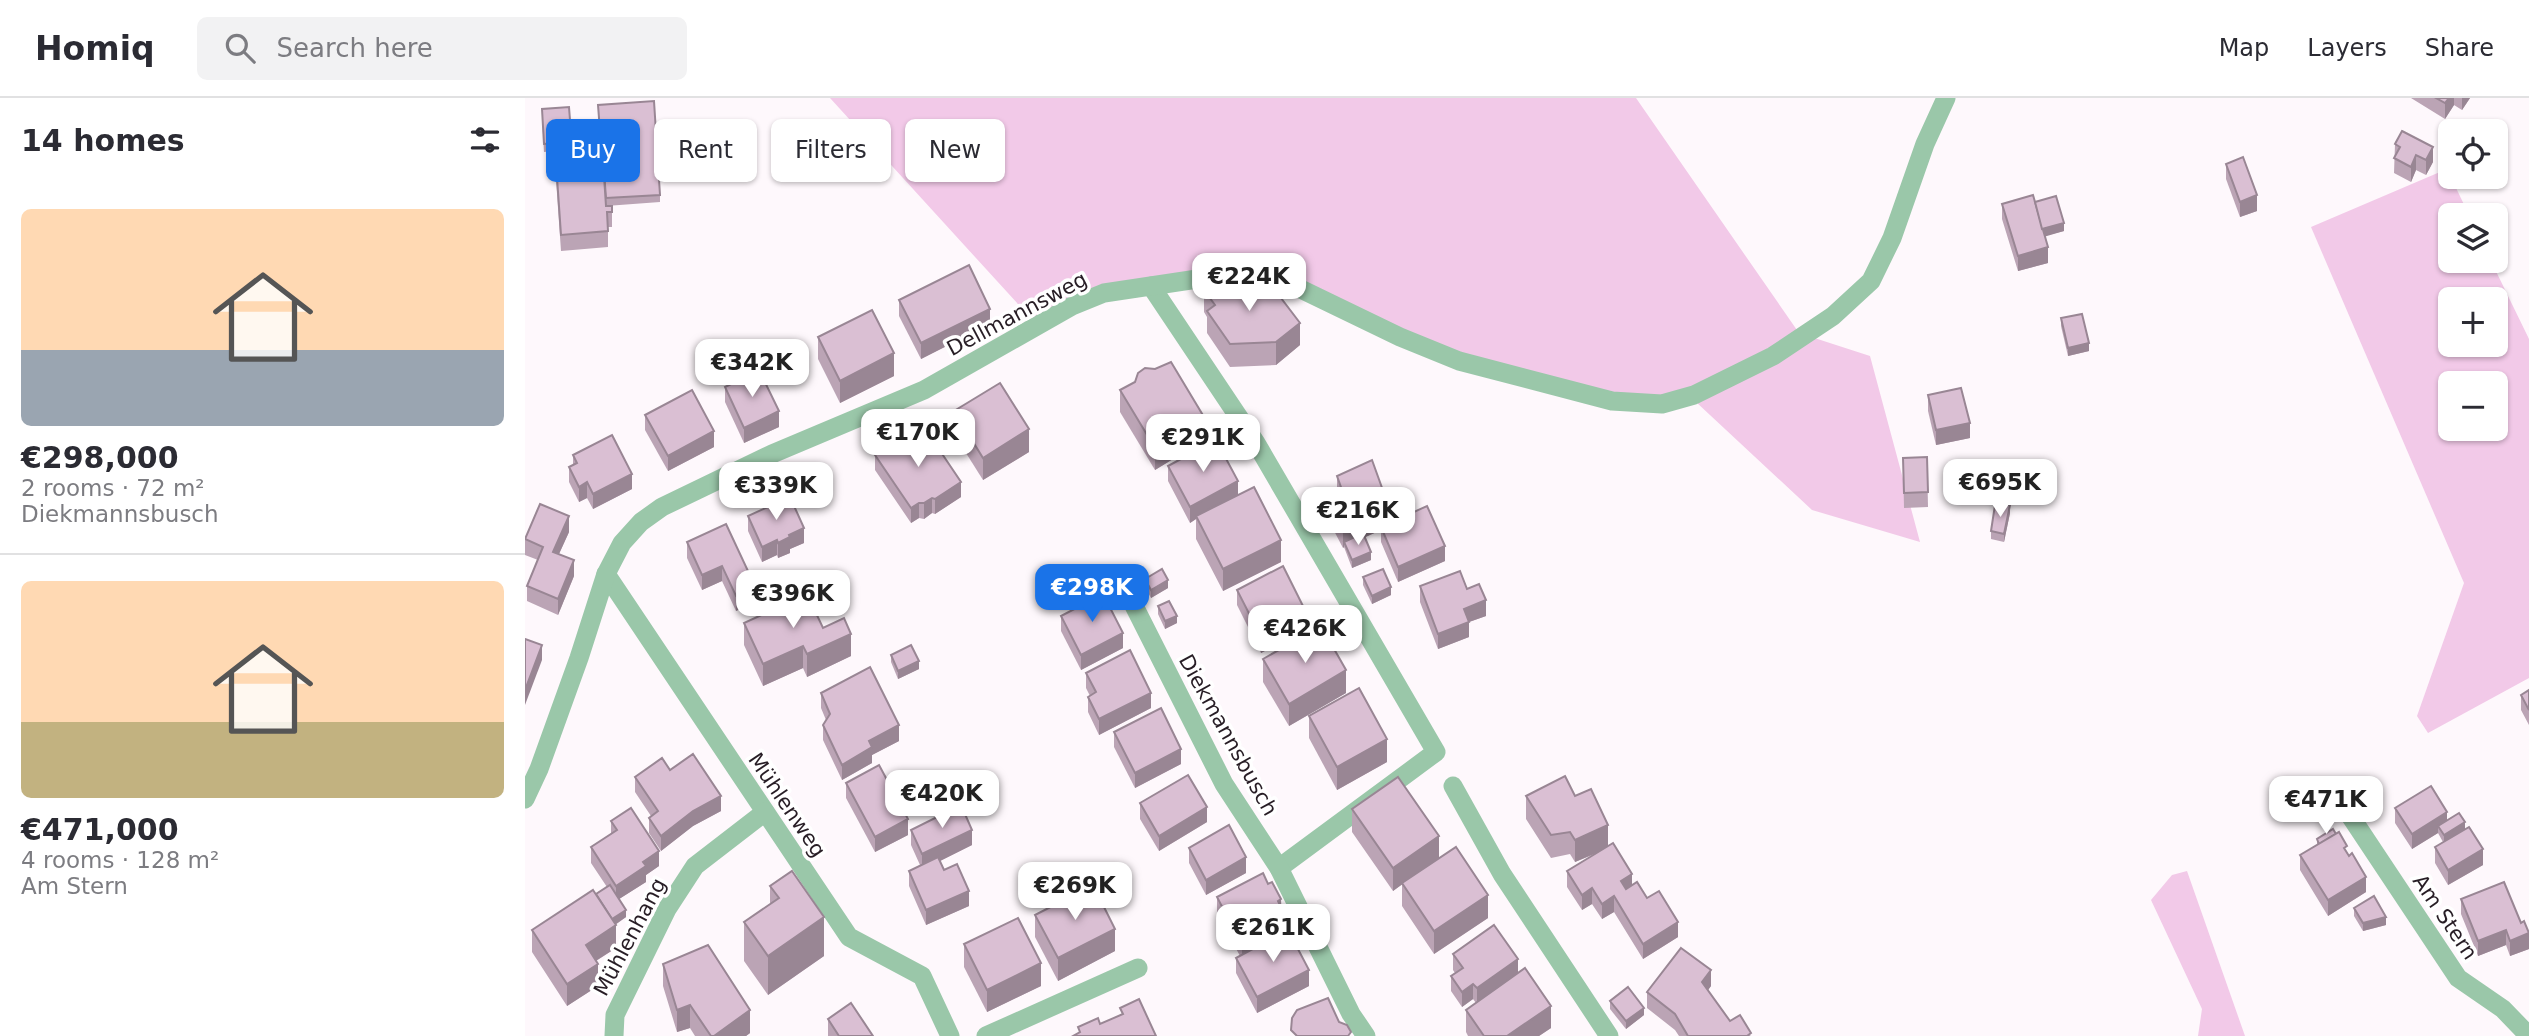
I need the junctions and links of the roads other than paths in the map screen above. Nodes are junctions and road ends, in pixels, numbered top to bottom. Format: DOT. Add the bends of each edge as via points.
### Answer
graph roads {
  1 [pos="1946,98"];
  2 [pos="1151,286"];
  3 [pos="606,574"];
  4 [pos="1123,584"];
  5 [pos="1453,786"];
  6 [pos="525,799"];
  7 [pos="2343,805"];
  8 [pos="765,812"];
  9 [pos="1279,868"];
  10 [pos="1138,968"];
  11 [pos="614,1036"];
  12 [pos="950,1036"];
  13 [pos="986,1036"];
  14 [pos="1366,1036"];
  15 [pos="1609,1036"];
  16 [pos="2529,1036"];
  1 -- 2 [label="street, Dellmannsweg" via="1871,281 1833,316 1773,356 1694,395 1662,404 1612,401 1459,361 1283,280 1243,276"];
  2 -- 3 [label="street, Dellmannsweg" via="1104,293 1072,306 925,390 772,454 662,507 622,542"];
  2 -- 9 [label="street" via="1256,443 1436,752"];
  3 -- 6 [label="street, Dellmannsweg"];
  3 -- 8 [label="street, Mühlenweg"];
  4 -- 9 [label="street, Diekmannsbusch" via="1224,784"];
  5 -- 15 [label="street" via="1501,874"];
  7 -- 16 [label="street, Am Stern" via="2458,978 2503,1009"];
  8 -- 11 [label="street, Mühlenhang" via="695,866 667,909 615,1015"];
  8 -- 12 [label="street, Mühlenweg" via="849,937 922,976"];
  9 -- 14 [label="street, Diekmannsbusch"];
  10 -- 13 [label="street"];
}
